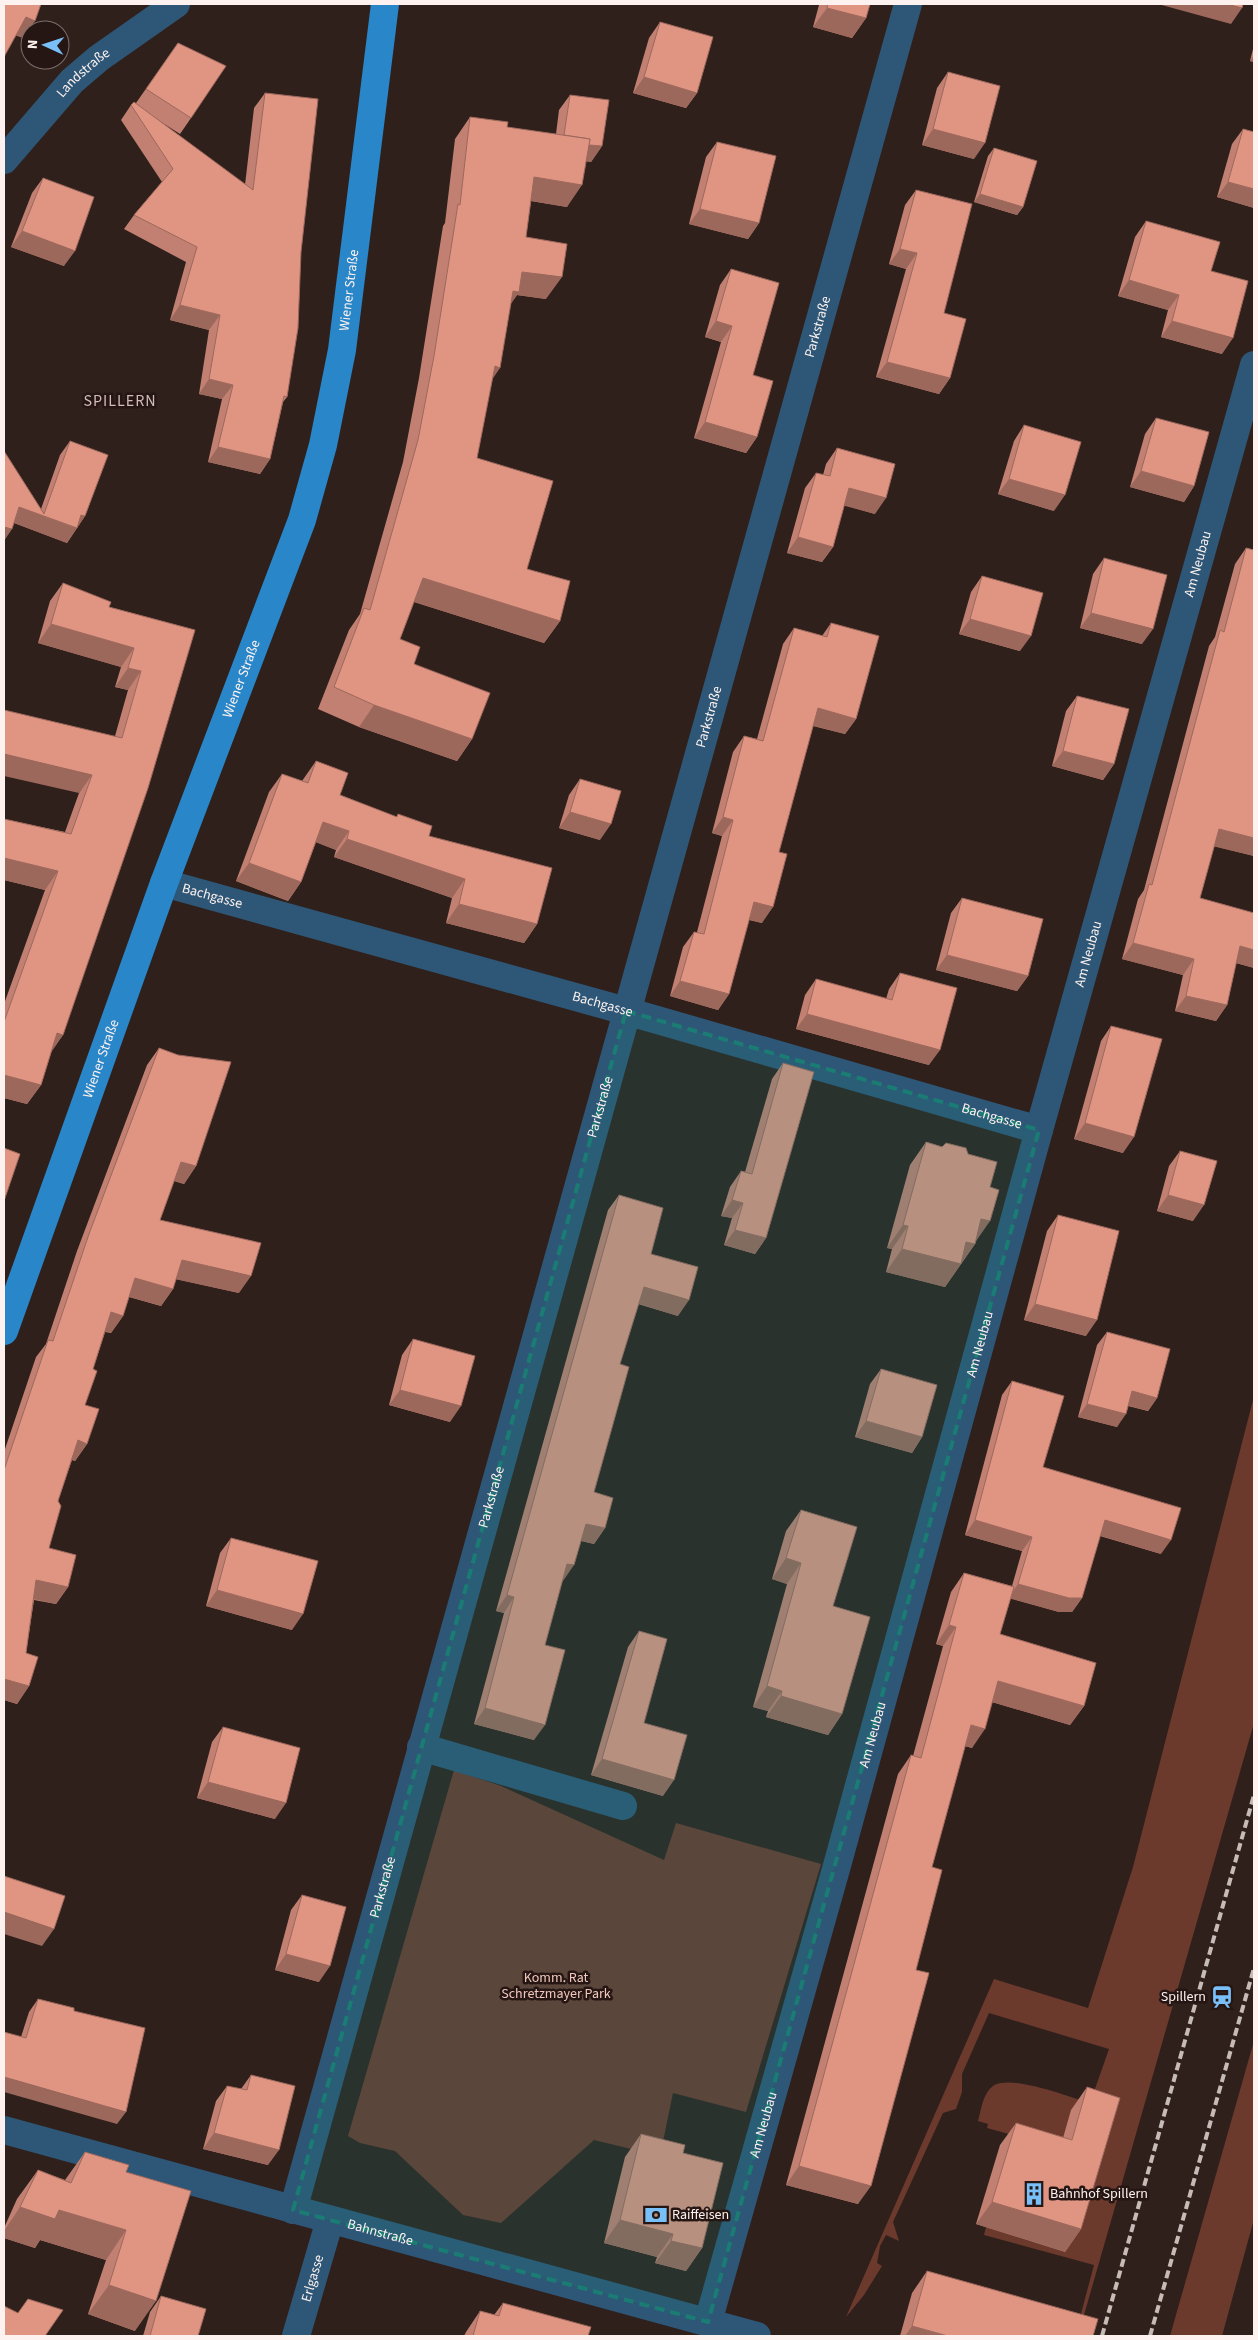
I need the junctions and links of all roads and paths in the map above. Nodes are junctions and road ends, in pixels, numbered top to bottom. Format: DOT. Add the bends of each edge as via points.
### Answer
graph roads {
  1 [pos="176,4"];
  2 [pos="386,4"];
  3 [pos="908,4"];
  4 [pos="4,160"];
  5 [pos="1254,365"];
  6 [pos="164,883"];
  7 [pos="626,1011"];
  8 [pos="1038,1130"];
  9 [pos="4,1331"];
  10 [pos="422,1747"];
  11 [pos="623,1806"];
  12 [pos="4,2130"];
  13 [pos="293,2210"];
  14 [pos="330,2220"];
  15 [pos="708,2322"];
  16 [pos="296,2336"];
  17 [pos="757,2336"];
  1 -- 4 [label="street, Landstraße" via="72,81"];
  2 -- 6 [label="main road, Wiener Straße" via="344,341 323,445 302,520"];
  3 -- 7 [label="street, Parkstraße"];
  5 -- 8 [label="street, Am Neubau"];
  6 -- 7 [label="street, Bachgasse"];
  6 -- 9 [label="main road, Wiener Straße"];
  7 -- 8 [label="street, Bachgasse"];
  7 -- 10 [label="street, Parkstraße"];
  8 -- 15 [label="street, Am Neubau"];
  10 -- 11 [label="street"];
  10 -- 13 [label="street, Parkstraße"];
  12 -- 13 [label="street, Bahnstraße"];
  13 -- 14 [label="street, Bahnstraße"];
  14 -- 15 [label="street, Bahnstraße"];
  14 -- 16 [label="street, Erlgasse"];
  15 -- 17 [label="street, Bahnstraße"];
}
